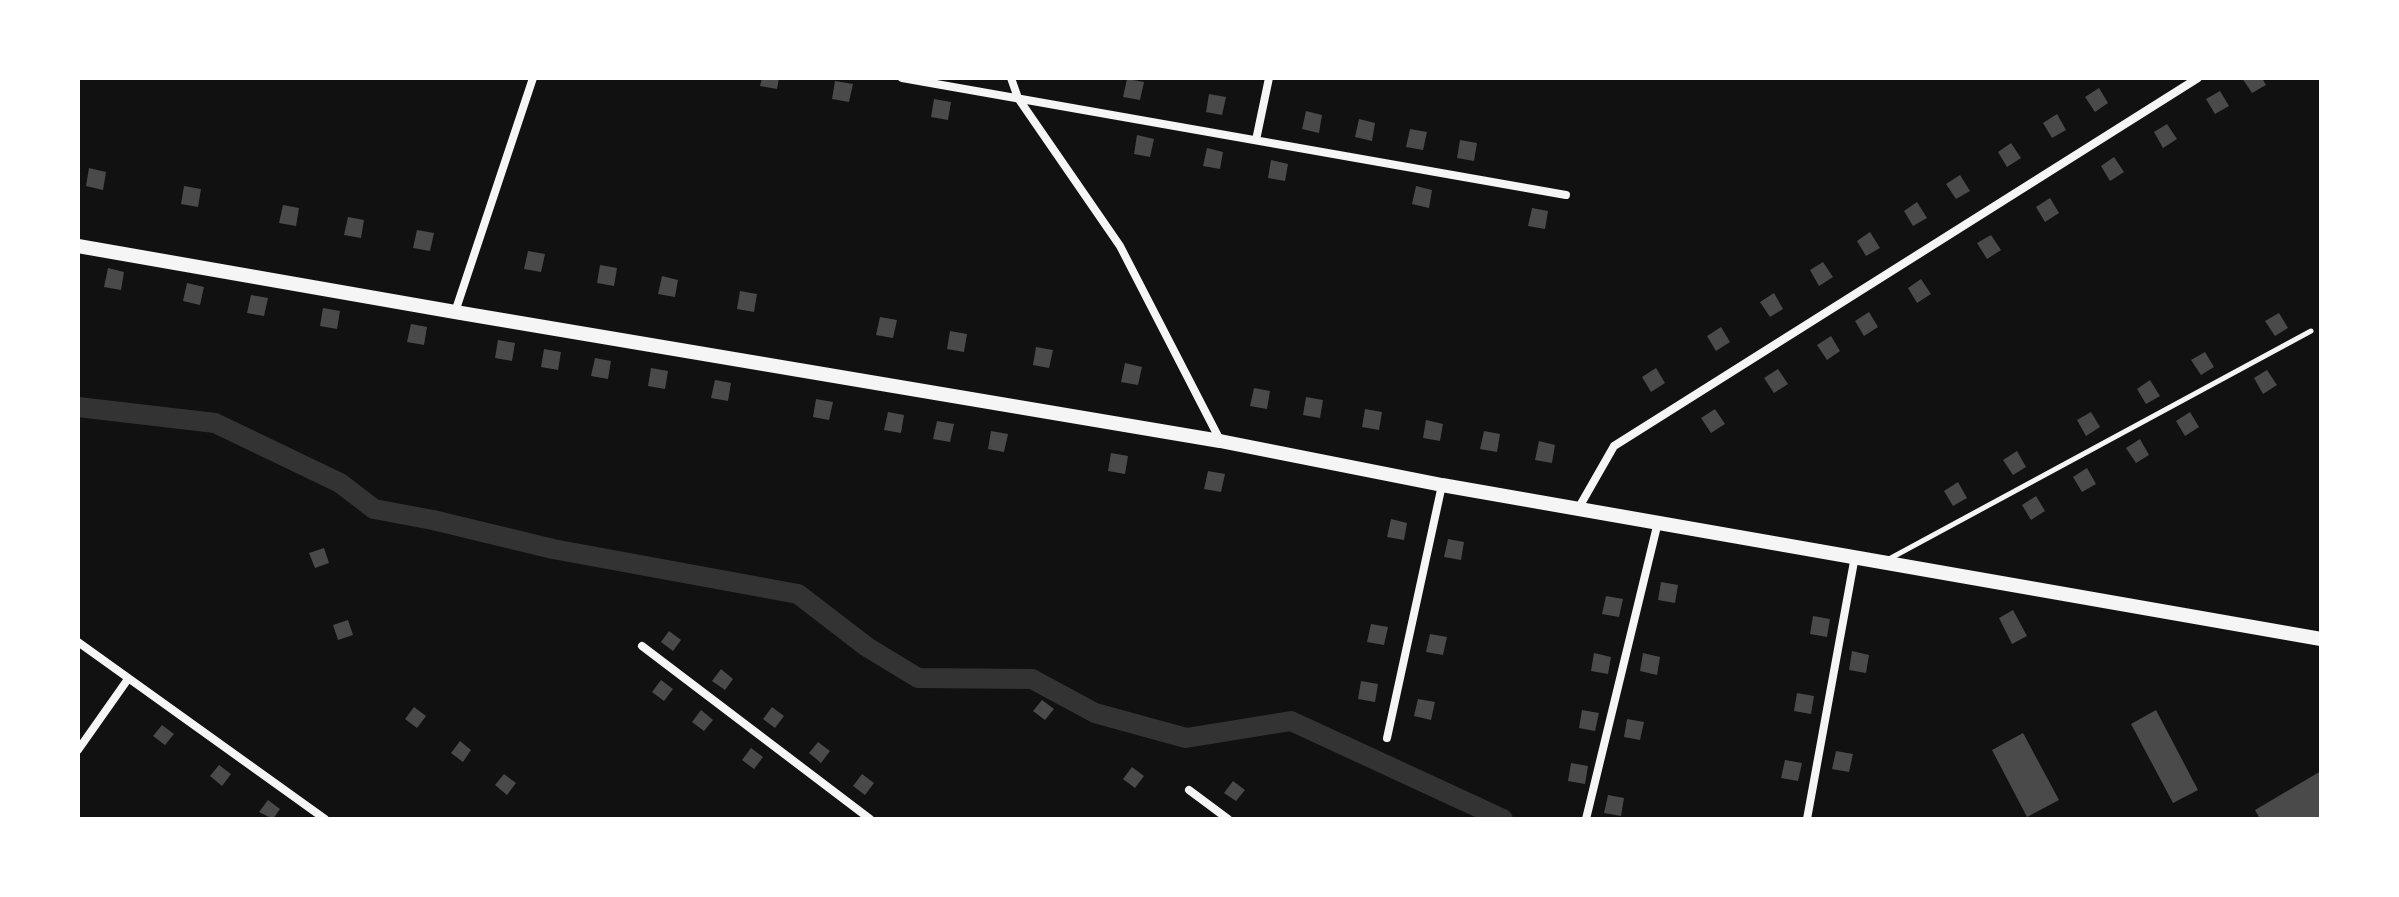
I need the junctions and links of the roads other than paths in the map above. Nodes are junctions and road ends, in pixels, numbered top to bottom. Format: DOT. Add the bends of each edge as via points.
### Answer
graph roads {
  1 [pos="533,78"];
  2 [pos="902,78"];
  3 [pos="1011,78"];
  4 [pos="1269,78"];
  5 [pos="2198,78"];
  6 [pos="1018,98"];
  7 [pos="1256,140"];
  8 [pos="1566,195"];
  9 [pos="78,246"];
  10 [pos="455,312"];
  11 [pos="2311,331"];
  12 [pos="1220,441"];
  13 [pos="1442,485"];
  14 [pos="1577,509"];
  15 [pos="1658,522"];
  16 [pos="1855,556"];
  17 [pos="1885,561"];
  18 [pos="2321,639"];
  19 [pos="78,642"];
  20 [pos="642,646"];
  21 [pos="128,679"];
  22 [pos="1387,738"];
  23 [pos="78,750"];
  24 [pos="1189,790"];
  25 [pos="325,819"];
  26 [pos="870,819"];
  27 [pos="1228,819"];
  28 [pos="1586,819"];
  29 [pos="1807,819"];
  1 -- 10 [label="street"];
  2 -- 6 [label="street"];
  3 -- 6 [label="street"];
  4 -- 7 [label="street"];
  5 -- 14 [label="street" via="1614,446"];
  6 -- 7 [label="street"];
  6 -- 12 [label="street" via="1120,246"];
  7 -- 8 [label="street"];
  9 -- 10 [label="main road"];
  10 -- 12 [label="main road"];
  11 -- 17 [label="lane"];
  12 -- 13 [label="main road"];
  13 -- 14 [label="main road"];
  13 -- 22 [label="street"];
  14 -- 15 [label="main road"];
  15 -- 16 [label="main road"];
  15 -- 28 [label="street"];
  16 -- 17 [label="main road"];
  16 -- 29 [label="street"];
  17 -- 18 [label="main road"];
  19 -- 21 [label="street"];
  20 -- 26 [label="street"];
  21 -- 23 [label="street"];
  21 -- 25 [label="street"];
  24 -- 27 [label="street"];
}
